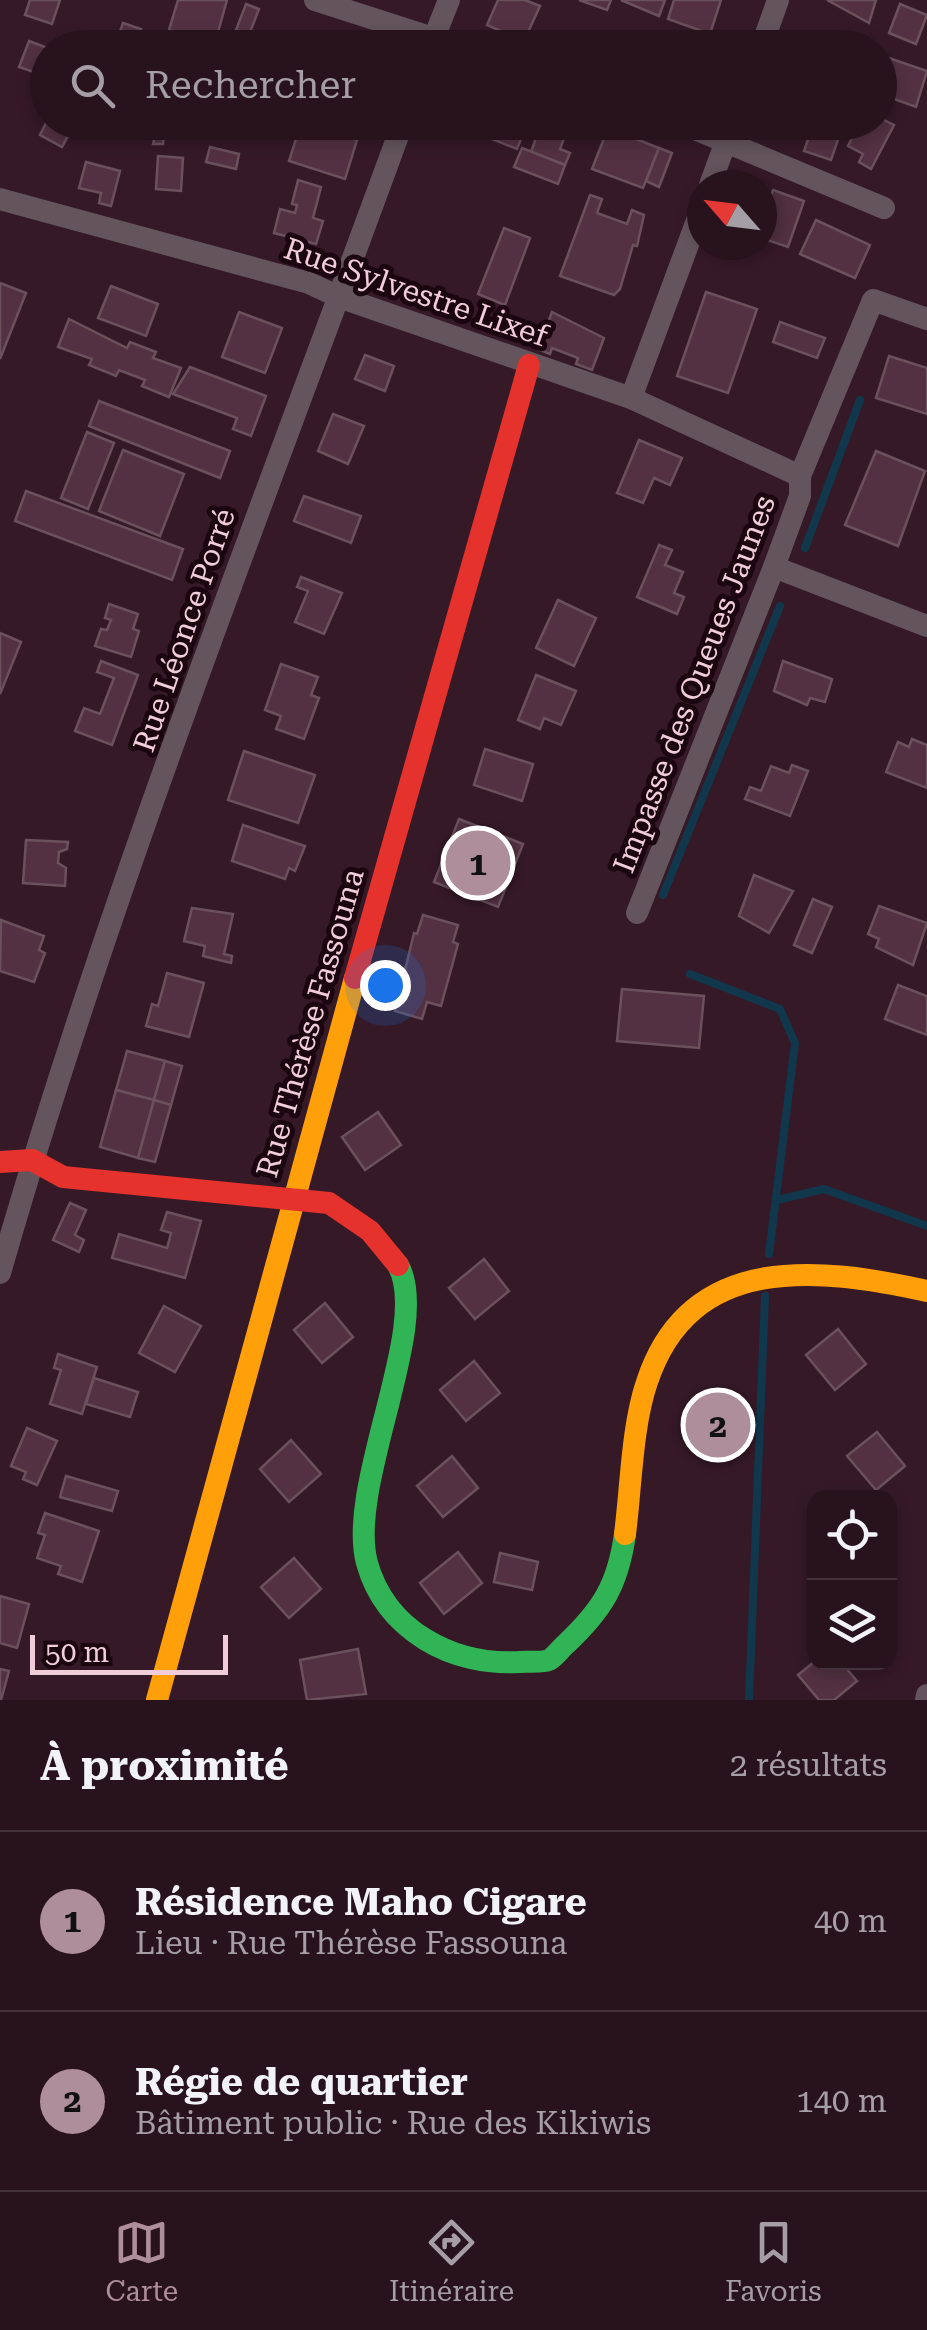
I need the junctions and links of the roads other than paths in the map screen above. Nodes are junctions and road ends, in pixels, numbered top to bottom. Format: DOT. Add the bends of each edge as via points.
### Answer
graph roads {
  1 [pos="315,0"];
  2 [pos="449,0"];
  3 [pos="778,0"];
  4 [pos="397,30"];
  5 [pos="437,30"];
  6 [pos="767,30"];
  7 [pos="396,140"];
  8 [pos="727,140"];
  9 [pos="748,140"];
  10 [pos="716,170"];
  11 [pos="0,199"];
  12 [pos="884,208"];
  13 [pos="687,247"];
  14 [pos="339,297"];
  15 [pos="927,318"];
  16 [pos="529,364"];
  17 [pos="631,398"];
  18 [pos="800,476"];
  19 [pos="774,567"];
  20 [pos="927,626"];
  21 [pos="636,913"];
  22 [pos="32,1160"];
  23 [pos="0,1162"];
  24 [pos="292,1198"];
  25 [pos="0,1273"];
  26 [pos="927,1290"];
  27 [pos="157,1700"];
  1 -- 4 [label="street"];
  2 -- 5 [label="street"];
  3 -- 6 [label="street"];
  7 -- 14 [label="street, Rue Léonce Porré"];
  8 -- 10 [label="street"];
  9 -- 12 [label="street"];
  11 -- 14 [label="street, Rue Sylvestre Lixef" via="310,282"];
  13 -- 17 [label="street"];
  14 -- 16 [label="street, Rue Sylvestre Lixef"];
  14 -- 22 [label="street, Rue Léonce Porré" via="253,518"];
  15 -- 18 [label="street, Impasse des Queues Jaunes" via="873,300"];
  16 -- 17 [label="street, Rue Sylvestre Lixef"];
  16 -- 24 [label="street, Rue Thérèse Fassouna"];
  17 -- 18 [label="street, Rue Sylvestre Lixef"];
  18 -- 19 [label="street, Impasse des Queues Jaunes" via="800,496"];
  19 -- 20 [label="street"];
  19 -- 21 [label="street, Impasse des Queues Jaunes"];
  22 -- 23 [label="street"];
  22 -- 24 [label="street" via="63,1178"];
  22 -- 25 [label="street, Rue Léonce Porré"];
  24 -- 26 [label="street" via="343,1212 370,1231 401,1270 407,1309 366,1505 367,1562 392,1610 435,1648 486,1664 549,1660 600,1613 622,1554 646,1383 670,1333 704,1297 756,1279 854,1275"];
  24 -- 27 [label="street, Rue Thérèse Fassouna"];
}
